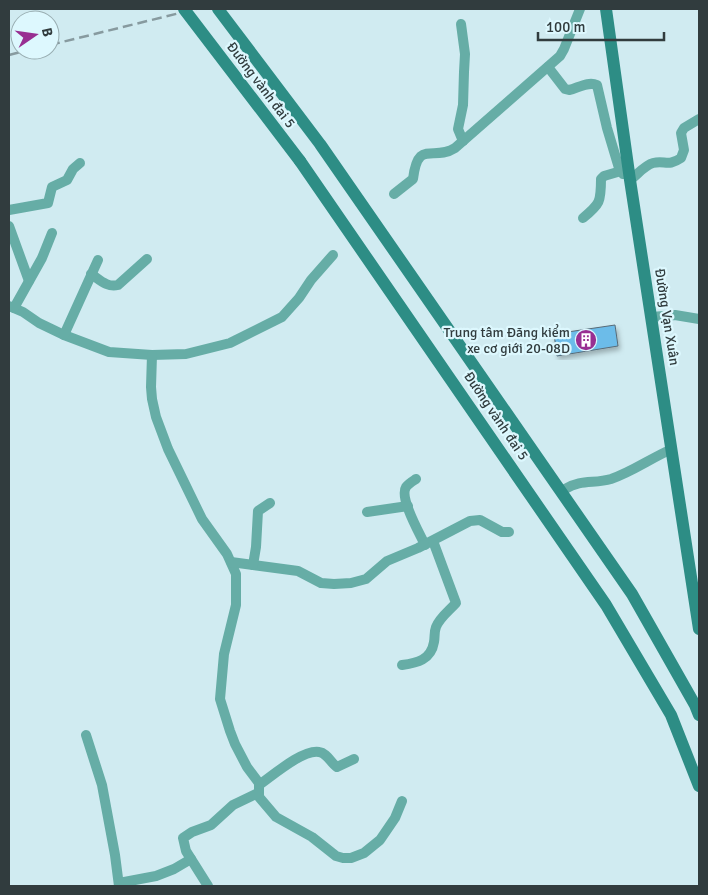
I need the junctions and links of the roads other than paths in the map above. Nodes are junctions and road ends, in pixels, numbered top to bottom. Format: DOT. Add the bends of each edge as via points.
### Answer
graph roads {
  1 [pos="184,9"];
  2 [pos="218,9"];
  3 [pos="580,9"];
  4 [pos="607,14"];
  5 [pos="461,24"];
  6 [pos="548,67"];
  7 [pos="699,119"];
  8 [pos="463,141"];
  9 [pos="80,164"];
  10 [pos="626,175"];
  11 [pos="394,194"];
  12 [pos="9,210"];
  13 [pos="583,218"];
  14 [pos="9,226"];
  15 [pos="52,233"];
  16 [pos="333,255"];
  17 [pos="146,259"];
  18 [pos="98,260"];
  19 [pos="91,274"];
  20 [pos="29,281"];
  21 [pos="11,307"];
  22 [pos="652,317"];
  23 [pos="699,319"];
  24 [pos="64,335"];
  25 [pos="152,355"];
  26 [pos="672,449"];
  27 [pos="416,479"];
  28 [pos="565,489"];
  29 [pos="270,503"];
  30 [pos="408,506"];
  31 [pos="366,512"];
  32 [pos="509,532"];
  33 [pos="429,543"];
  34 [pos="232,562"];
  35 [pos="253,565"];
  36 [pos="699,629"];
  37 [pos="402,665"];
  38 [pos="699,715"];
  39 [pos="86,735"];
  40 [pos="354,759"];
  41 [pos="699,786"];
  42 [pos="258,789"];
  43 [pos="402,800"];
  44 [pos="191,859"];
  45 [pos="119,885"];
  46 [pos="208,886"];
  1 -- 41 [label="main road, Đường vành đai 5, bridge" via="300,161 606,605 671,715"];
  2 -- 38 [label="main road, Đường vành đai 5" via="320,144 632,594"];
  3 -- 6 [label="street" via="564,49"];
  4 -- 10 [label="main road, Đường Vạn Xuân"];
  5 -- 8 [label="street" via="465,54 463,105 458,129"];
  6 -- 8 [label="street"];
  6 -- 10 [label="street" via="565,89 597,85 607,128"];
  7 -- 10 [label="street" via="681,133 684,150 681,158 669,164 651,163"];
  8 -- 11 [label="street" via="451,150 420,156 414,167 413,179"];
  9 -- 12 [label="street" via="67,180 52,187 48,204"];
  10 -- 13 [label="street" via="604,176 599,202"];
  10 -- 22 [label="main road, Đường Vạn Xuân"];
  14 -- 20 [label="street"];
  15 -- 20 [label="street"];
  16 -- 25 [label="street" via="282,317 230,343 204,351"];
  17 -- 19 [label="street" via="118,285 107,284"];
  18 -- 19 [label="street"];
  19 -- 24 [label="street"];
  20 -- 21 [label="street"];
  21 -- 24 [label="street"];
  22 -- 23 [label="street"];
  22 -- 26 [label="main road, Đường Vạn Xuân"];
  24 -- 25 [label="street" via="110,352"];
  25 -- 34 [label="street" via="152,399 168,450 202,519"];
  26 -- 28 [label="street" via="609,479 573,484"];
  26 -- 36 [label="main road, Đường Vạn Xuân"];
  27 -- 30 [label="street" via="404,491"];
  29 -- 35 [label="street" via="258,512"];
  30 -- 31 [label="street"];
  30 -- 33 [label="street" via="410,516"];
  32 -- 33 [label="street" via="475,520"];
  33 -- 35 [label="street" via="387,561 366,579 351,583 321,583 298,571"];
  33 -- 37 [label="street" via="456,602 436,625 429,655 416,664"];
  34 -- 35 [label="street"];
  34 -- 42 [label="street" via="236,574 236,605 224,654 220,699 230,731"];
  39 -- 45 [label="street" via="102,785"];
  40 -- 42 [label="street" via="338,767 324,754 313,752 289,764"];
  42 -- 43 [label="street" via="259,797 276,817 343,858 364,853 380,840 395,818"];
  42 -- 44 [label="street" via="211,825 183,838"];
  44 -- 45 [label="street" via="174,870"];
  44 -- 46 [label="street"];
}
